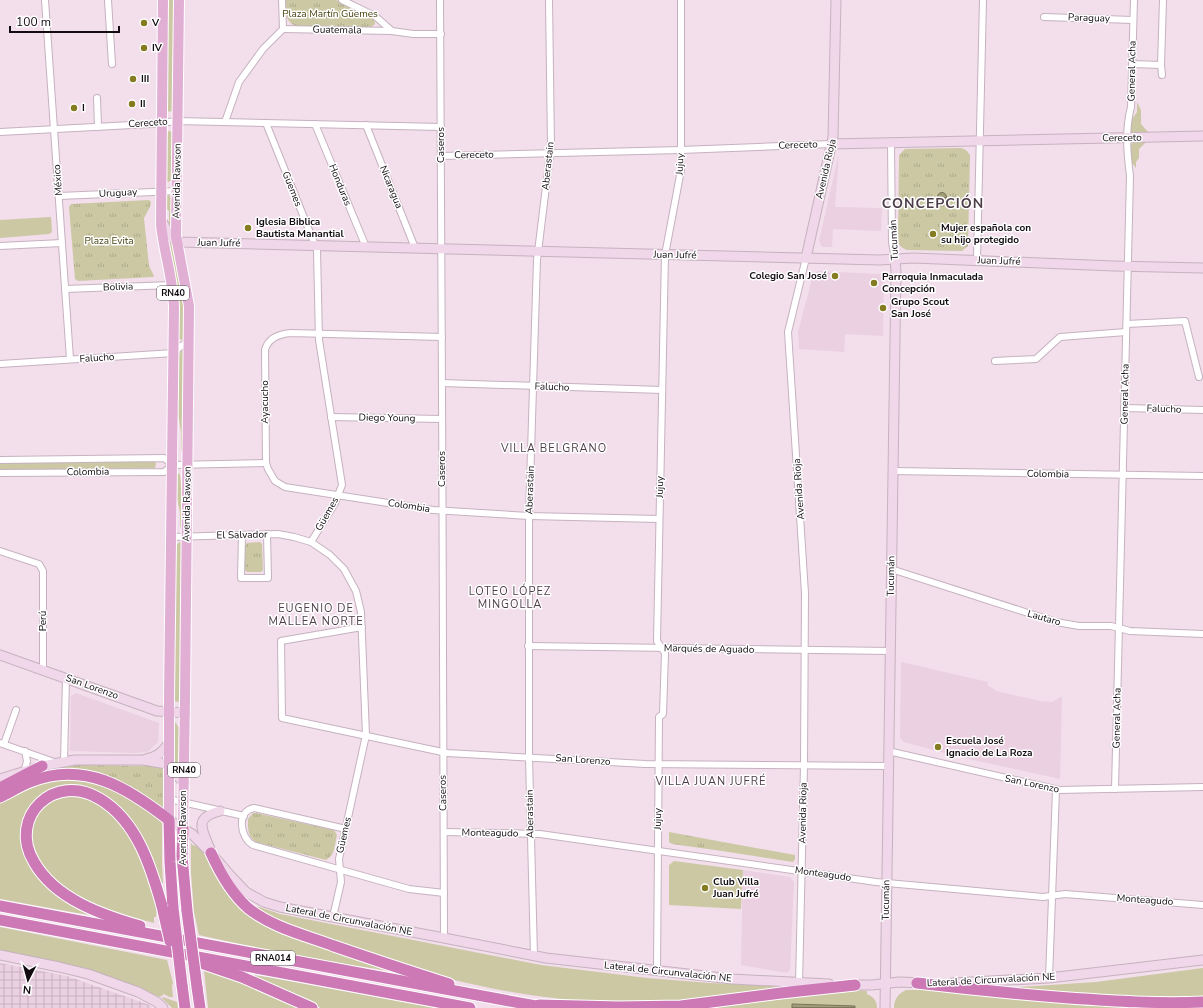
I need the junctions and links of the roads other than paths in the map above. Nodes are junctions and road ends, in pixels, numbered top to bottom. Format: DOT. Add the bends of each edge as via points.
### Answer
graph roads {
  1 [pos="45,0"];
  2 [pos="108,0"];
  3 [pos="163,0"];
  4 [pos="179,0"];
  5 [pos="282,0"];
  6 [pos="342,0"];
  7 [pos="440,0"];
  8 [pos="549,0"];
  9 [pos="681,0"];
  10 [pos="836,0"];
  11 [pos="983,0"];
  12 [pos="1134,0"];
  13 [pos="1163,0"];
  14 [pos="1044,17"];
  15 [pos="1133,20"];
  16 [pos="283,29"];
  17 [pos="392,31"];
  18 [pos="441,34"];
  19 [pos="112,64"];
  20 [pos="1132,64"];
  21 [pos="1161,65"];
  22 [pos="1162,75"];
  23 [pos="97,98"];
  24 [pos="177,121"];
  25 [pos="162,122"];
  26 [pos="225,122"];
  27 [pos="266,123"];
  28 [pos="315,124"];
  29 [pos="366,125"];
  30 [pos="441,126"];
  31 [pos="98,127"];
  32 [pos="54,129"];
  33 [pos="0,132"];
  34 [pos="1203,136"];
  35 [pos="1127,137"];
  36 [pos="980,140"];
  37 [pos="891,143"];
  38 [pos="832,144"];
  39 [pos="681,150"];
  40 [pos="550,153"];
  41 [pos="441,156"];
  42 [pos="161,191"];
  43 [pos="177,191"];
  44 [pos="59,196"];
  45 [pos="161,217"];
  46 [pos="177,242"];
  47 [pos="62,243"];
  48 [pos="0,246"];
  49 [pos="315,246"];
  50 [pos="366,247"];
  51 [pos="415,248"];
  52 [pos="442,249"];
  53 [pos="538,251"];
  54 [pos="665,255"];
  55 [pos="806,258"];
  56 [pos="895,259"];
  57 [pos="977,260"];
  58 [pos="1128,266"];
  59 [pos="1203,268"];
  60 [pos="172,285"];
  61 [pos="65,289"];
  62 [pos="1127,324"];
  63 [pos="1126,332"];
  64 [pos="318,334"];
  65 [pos="442,337"];
  66 [pos="189,341"];
  67 [pos="174,353"];
  68 [pos="70,360"];
  69 [pos="995,361"];
  70 [pos="0,364"];
  71 [pos="1199,377"];
  72 [pos="442,383"];
  73 [pos="533,386"];
  74 [pos="662,390"];
  75 [pos="1124,408"];
  76 [pos="1203,410"];
  77 [pos="331,417"];
  78 [pos="442,419"];
  79 [pos="0,460"];
  80 [pos="188,463"];
  81 [pos="266,463"];
  82 [pos="173,464"];
  83 [pos="893,471"];
  84 [pos="0,473"];
  85 [pos="1123,475"];
  86 [pos="1203,476"];
  87 [pos="338,495"];
  88 [pos="442,511"];
  89 [pos="529,516"];
  90 [pos="659,519"];
  91 [pos="267,534"];
  92 [pos="242,535"];
  93 [pos="187,536"];
  94 [pos="172,537"];
  95 [pos="311,542"];
  96 [pos="0,551"];
  97 [pos="891,569"];
  98 [pos="362,627"];
  99 [pos="1119,628"];
  100 [pos="1203,634"];
  101 [pos="528,646"];
  102 [pos="662,648"];
  103 [pos="806,650"];
  104 [pos="890,651"];
  105 [pos="0,655"];
  106 [pos="43,670"];
  107 [pos="66,678"];
  108 [pos="16,710"];
  109 [pos="170,712"];
  110 [pos="185,713"];
  111 [pos="366,736"];
  112 [pos="169,742"];
  113 [pos="2,743"];
  114 [pos="24,751"];
  115 [pos="888,751"];
  116 [pos="443,752"];
  117 [pos="529,757"];
  118 [pos="143,760"];
  119 [pos="61,762"];
  120 [pos="659,764"];
  121 [pos="42,766"];
  122 [pos="170,766"];
  123 [pos="804,766"];
  124 [pos="888,766"];
  125 [pos="23,774"];
  126 [pos="0,779"];
  127 [pos="184,783"];
  128 [pos="1203,787"];
  129 [pos="0,788"];
  130 [pos="1115,789"];
  131 [pos="1056,790"];
  132 [pos="0,797"];
  133 [pos="170,799"];
  134 [pos="183,802"];
  135 [pos="220,810"];
  136 [pos="244,816"];
  137 [pos="169,820"];
  138 [pos="183,828"];
  139 [pos="346,829"];
  140 [pos="444,832"];
  141 [pos="530,834"];
  142 [pos="658,851"];
  143 [pos="211,853"];
  144 [pos="340,869"];
  145 [pos="802,871"];
  146 [pos="887,883"];
  147 [pos="444,893"];
  148 [pos="1052,896"];
  149 [pos="1203,905"];
  150 [pos="0,906"];
  151 [pos="168,907"];
  152 [pos="333,917"];
  153 [pos="0,920"];
  154 [pos="444,938"];
  155 [pos="150,948"];
  156 [pos="226,949"];
  157 [pos="0,955"];
  158 [pos="534,956"];
  159 [pos="1203,960"];
  160 [pos="657,971"];
  161 [pos="1049,978"];
  162 [pos="799,983"];
  163 [pos="885,983"];
  164 [pos="917,983"];
  165 [pos="855,985"];
  166 [pos="496,999"];
  167 [pos="1203,1002"];
  168 [pos="524,1004"];
  169 [pos="163,1008"];
  170 [pos="185,1008"];
  171 [pos="200,1008"];
  172 [pos="312,1008"];
  173 [pos="470,1008"];
  174 [pos="547,1008"];
  175 [pos="886,1008"];
  1 -- 32 [label="street, México"];
  2 -- 19 [label="street"];
  3 -- 25 [label="main road, Avenida Rawson / RN40"];
  4 -- 24 [label="main road, Avenida Rawson / RN40"];
  5 -- 16 [label="street"];
  6 -- 17 [label="street, Guatemala" via="375,16"];
  7 -- 18 [label="street, Caseros"];
  8 -- 40 [label="street, Aberastain"];
  9 -- 39 [label="street, Jujuy"];
  10 -- 38 [label="street, Avenida Rioja"];
  11 -- 36 [label="street"];
  12 -- 15 [label="street, General Acha"];
  13 -- 21 [label="street"];
  14 -- 15 [label="street, Paraguay"];
  15 -- 20 [label="street, General Acha"];
  16 -- 17 [label="street, Guatemala"];
  16 -- 26 [label="street" via="263,49 239,82"];
  17 -- 18 [label="street, Guatemala"];
  18 -- 30 [label="street, Caseros"];
  20 -- 21 [label="street"];
  20 -- 35 [label="street, General Acha"];
  21 -- 22 [label="street"];
  23 -- 31 [label="street"];
  24 -- 25 [label="street, Cereceto"];
  24 -- 26 [label="street, Cereceto"];
  24 -- 43 [label="main road, Avenida Rawson / RN40"];
  25 -- 31 [label="street, Cereceto"];
  25 -- 42 [label="main road, Avenida Rawson / RN40"];
  26 -- 27 [label="street, Cereceto"];
  27 -- 28 [label="street, Cereceto"];
  27 -- 49 [label="street, Güemes"];
  28 -- 29 [label="street, Cereceto"];
  28 -- 50 [label="street, Honduras"];
  29 -- 30 [label="street, Cereceto"];
  29 -- 51 [label="street, Nicaragua"];
  30 -- 41 [label="street, Caseros"];
  31 -- 32 [label="street, Cereceto"];
  32 -- 33 [label="street, Cereceto"];
  32 -- 44 [label="street, México"];
  34 -- 35 [label="street, Cereceto"];
  35 -- 36 [label="street, Cereceto"];
  35 -- 58 [label="street, General Acha" via="1130,176"];
  36 -- 37 [label="street, Cereceto"];
  36 -- 57 [label="street"];
  37 -- 38 [label="street, Cereceto"];
  37 -- 56 [label="street, Tucumán" via="892,242"];
  38 -- 39 [label="street, Cereceto"];
  38 -- 55 [label="street, Avenida Rioja"];
  39 -- 40 [label="street, Cereceto"];
  39 -- 54 [label="street, Jujuy" via="681,170"];
  40 -- 41 [label="street, Cereceto"];
  40 -- 53 [label="street, Aberastain"];
  41 -- 52 [label="street, Caseros"];
  42 -- 43 [label="street, Uruguay"];
  42 -- 44 [label="street, Uruguay"];
  42 -- 45 [label="main road, Avenida Rawson / RN40"];
  43 -- 46 [label="main road, Avenida Rawson / RN40"];
  44 -- 47 [label="street, México"];
  45 -- 46 [label="street" via="166,230"];
  45 -- 60 [label="main road, Avenida Rawson / RN40" via="163,245"];
  46 -- 49 [label="street, Juan Jufré"];
  46 -- 66 [label="main road, Avenida Rawson / RN40" via="187,294"];
  47 -- 48 [label="street"];
  47 -- 61 [label="street, México"];
  49 -- 50 [label="street, Juan Jufré"];
  49 -- 64 [label="street, Güemes"];
  50 -- 51 [label="street, Juan Jufré"];
  51 -- 52 [label="street, Juan Jufré"];
  52 -- 53 [label="street, Juan Jufré"];
  52 -- 65 [label="street, Caseros"];
  53 -- 54 [label="street, Juan Jufré"];
  53 -- 73 [label="street, Aberastain"];
  54 -- 55 [label="street, Juan Jufré"];
  54 -- 74 [label="street, Jujuy"];
  55 -- 56 [label="street, Juan Jufré"];
  55 -- 103 [label="street, Avenida Rioja" via="788,332 806,593"];
  56 -- 57 [label="street, Juan Jufré"];
  56 -- 83 [label="street, Tucumán"];
  57 -- 58 [label="street, Juan Jufré"];
  58 -- 59 [label="street, Juan Jufré"];
  58 -- 62 [label="street, General Acha"];
  60 -- 61 [label="street, Bolivia"];
  60 -- 67 [label="main road, Avenida Rawson / RN40"];
  61 -- 68 [label="street, México"];
  62 -- 63 [label="street, General Acha"];
  62 -- 71 [label="street" via="1185,321"];
  63 -- 69 [label="street" via="1060,337 1036,359"];
  63 -- 75 [label="street, General Acha"];
  64 -- 65 [label="street"];
  64 -- 77 [label="street, Güemes"];
  64 -- 81 [label="street, Ayacucho" via="283,334 269,342 265,350"];
  65 -- 72 [label="street, Caseros"];
  66 -- 67 [label="street"];
  66 -- 80 [label="main road, Avenida Rawson / RN40"];
  67 -- 68 [label="street, Falucho"];
  67 -- 82 [label="main road, Avenida Rawson / RN40"];
  68 -- 70 [label="street, Falucho"];
  72 -- 73 [label="street, Falucho"];
  72 -- 78 [label="street, Caseros"];
  73 -- 74 [label="street, Falucho"];
  73 -- 89 [label="street, Aberastain"];
  74 -- 90 [label="street, Jujuy"];
  75 -- 76 [label="street, Falucho"];
  75 -- 85 [label="street, General Acha"];
  77 -- 78 [label="street, Diego Young"];
  77 -- 87 [label="street, Güemes" via="342,484"];
  78 -- 88 [label="street, Caseros"];
  79 -- 82 [label="street, Colombia" via="164,458"];
  80 -- 81 [label="street, Colombia"];
  80 -- 82 [label="street, Colombia"];
  80 -- 93 [label="main road, Avenida Rawson / RN40"];
  81 -- 87 [label="street, Colombia" via="275,481 282,486"];
  82 -- 84 [label="street, Colombia" via="163,472"];
  82 -- 94 [label="main road, Avenida Rawson / RN40"];
  83 -- 85 [label="street, Colombia"];
  83 -- 97 [label="street, Tucumán"];
  85 -- 86 [label="street, Colombia"];
  85 -- 99 [label="street, General Acha"];
  87 -- 88 [label="street, Colombia"];
  87 -- 95 [label="street, Güemes"];
  88 -- 89 [label="street, Colombia"];
  88 -- 116 [label="street, Caseros"];
  89 -- 90 [label="street, Colombia"];
  89 -- 101 [label="street, Aberastain"];
  90 -- 102 [label="street, Jujuy" via="657,641"];
  91 -- 92 [label="street, El Salvador"];
  91 -- 92 [label="street" via="268,578 241,578"];
  91 -- 95 [label="street, El Salvador"];
  92 -- 93 [label="street, El Salvador"];
  93 -- 94 [label="street, El Salvador"];
  93 -- 110 [label="main road, Avenida Rawson / RN40"];
  94 -- 109 [label="main road, Avenida Rawson / RN40"];
  95 -- 98 [label="street, Güemes" via="333,557 348,575 359,600"];
  96 -- 106 [label="street, Perú" via="39,564 43,571"];
  97 -- 99 [label="street, Lautaro" via="1056,622"];
  97 -- 104 [label="street, Tucumán"];
  98 -- 111 [label="street, Güemes"];
  98 -- 111 [label="street, San Lorenzo" via="281,641 282,718"];
  99 -- 100 [label="street, Lautaro" via="1130,632"];
  99 -- 130 [label="street, General Acha"];
  101 -- 102 [label="street, Marqués de Aguado"];
  101 -- 117 [label="street, Aberastain"];
  102 -- 103 [label="street, Marqués de Aguado"];
  102 -- 120 [label="street, Jujuy" via="663,714 659,717"];
  103 -- 104 [label="street, Marqués de Aguado"];
  103 -- 123 [label="street, Avenida Rioja"];
  104 -- 115 [label="street, Tucumán"];
  105 -- 106 [label="street, San Lorenzo"];
  106 -- 107 [label="street, San Lorenzo"];
  107 -- 109 [label="street, San Lorenzo" via="157,711"];
  107 -- 119 [label="street"];
  108 -- 113 [label="street"];
  109 -- 110 [label="street, San Lorenzo"];
  109 -- 112 [label="main road, Avenida Rawson / RN40"];
  110 -- 127 [label="main road, Avenida Rawson / RN40"];
  111 -- 116 [label="street, San Lorenzo"];
  111 -- 139 [label="street, Güemes"];
  112 -- 118 [label="street" via="158,755"];
  112 -- 122 [label="main road, Avenida Rawson / RN40"];
  113 -- 114 [label="street"];
  114 -- 119 [label="street"];
  114 -- 125 [label="street" via="27,761"];
  115 -- 124 [label="street, Tucumán"];
  115 -- 131 [label="street, San Lorenzo"];
  116 -- 117 [label="street, San Lorenzo"];
  116 -- 140 [label="street, Caseros"];
  117 -- 120 [label="street, San Lorenzo"];
  117 -- 141 [label="street, Aberastain"];
  118 -- 119 [label="street"];
  118 -- 122 [label="street"];
  119 -- 121 [label="street"];
  120 -- 123 [label="street, San Lorenzo"];
  120 -- 142 [label="street, Jujuy"];
  121 -- 125 [label="highway"];
  122 -- 127 [label="street"];
  122 -- 133 [label="main road, Avenida Rawson / RN40"];
  123 -- 124 [label="street, San Lorenzo"];
  123 -- 145 [label="street, Avenida Rioja"];
  124 -- 146 [label="street, Tucumán"];
  125 -- 126 [label="street"];
  125 -- 129 [label="highway"];
  127 -- 134 [label="main road, Avenida Rawson / RN40"];
  128 -- 130 [label="street, San Lorenzo"];
  130 -- 131 [label="street, San Lorenzo"];
  131 -- 148 [label="street"];
  132 -- 137 [label="highway" via="39,778 65,774 86,775 127,790"];
  133 -- 134 [label="street"];
  133 -- 137 [label="main road, Avenida Rawson / RN40"];
  134 -- 135 [label="street"];
  134 -- 138 [label="main road, Avenida Rawson / RN40"];
  135 -- 136 [label="street"];
  135 -- 143 [label="street" via="207,815 202,822"];
  136 -- 139 [label="street" via="248,810 254,808"];
  136 -- 144 [label="street" via="242,832 253,845"];
  137 -- 138 [label="street, Lateral de Circunvalación NE"];
  137 -- 151 [label="highway, Avenida Rawson / RN40"];
  138 -- 143 [label="street, Lateral de Circunvalación NE"];
  138 -- 171 [label="highway, Avenida Rawson / RN40, bridge" via="182,856 187,911"];
  139 -- 144 [label="street, Güemes" via="339,859"];
  140 -- 141 [label="street, Monteagudo"];
  140 -- 147 [label="street, Caseros"];
  141 -- 142 [label="street, Monteagudo"];
  141 -- 158 [label="street, Aberastain"];
  142 -- 145 [label="street, Monteagudo"];
  142 -- 160 [label="street, Jujuy"];
  143 -- 152 [label="street, Lateral de Circunvalación NE" via="239,886 256,898 280,907"];
  143 -- 166 [label="highway" via="238,898 272,923"];
  144 -- 147 [label="street" via="409,888"];
  144 -- 152 [label="street, Güemes" via="341,882"];
  145 -- 146 [label="street, Monteagudo"];
  145 -- 162 [label="street, Avenida Rioja"];
  146 -- 148 [label="street, Monteagudo" via="1043,898"];
  146 -- 163 [label="street, Tucumán"];
  147 -- 154 [label="street, Caseros"];
  148 -- 149 [label="street, Monteagudo" via="1065,894"];
  148 -- 161 [label="street"];
  150 -- 156 [label="highway, RNA014"];
  151 -- 156 [label="highway" via="138,840 106,803 89,794 65,790 48,796 34,809 26,829 28,849 43,874 64,893 113,918"];
  151 -- 170 [label="highway, Avenida Rawson / RN40, bridge"];
  152 -- 154 [label="street, Lateral de Circunvalación NE"];
  153 -- 155 [label="highway, RNA014"];
  154 -- 158 [label="street, Lateral de Circunvalación NE"];
  155 -- 172 [label="highway" via="224,971"];
  155 -- 173 [label="highway, RNA014"];
  156 -- 166 [label="highway, RNA014"];
  157 -- 169 [label="street" via="88,974 138,992"];
  158 -- 160 [label="street, Lateral de Circunvalación NE"];
  159 -- 161 [label="street, Lateral de Circunvalación NE"];
  160 -- 162 [label="street, Lateral de Circunvalación NE" via="744,981"];
  161 -- 164 [label="street, Lateral de Circunvalación NE"];
  162 -- 165 [label="street, Lateral de Circunvalación NE"];
  163 -- 164 [label="street, Lateral de Circunvalación NE"];
  163 -- 165 [label="street, Lateral de Circunvalación NE"];
  163 -- 175 [label="street, Tucumán"];
  164 -- 167 [label="highway" via="1102,1000"];
  165 -- 168 [label="highway" via="681,1006"];
  166 -- 168 [label="highway, RNA014"];
  168 -- 174 [label="highway, RNA014"];
}
